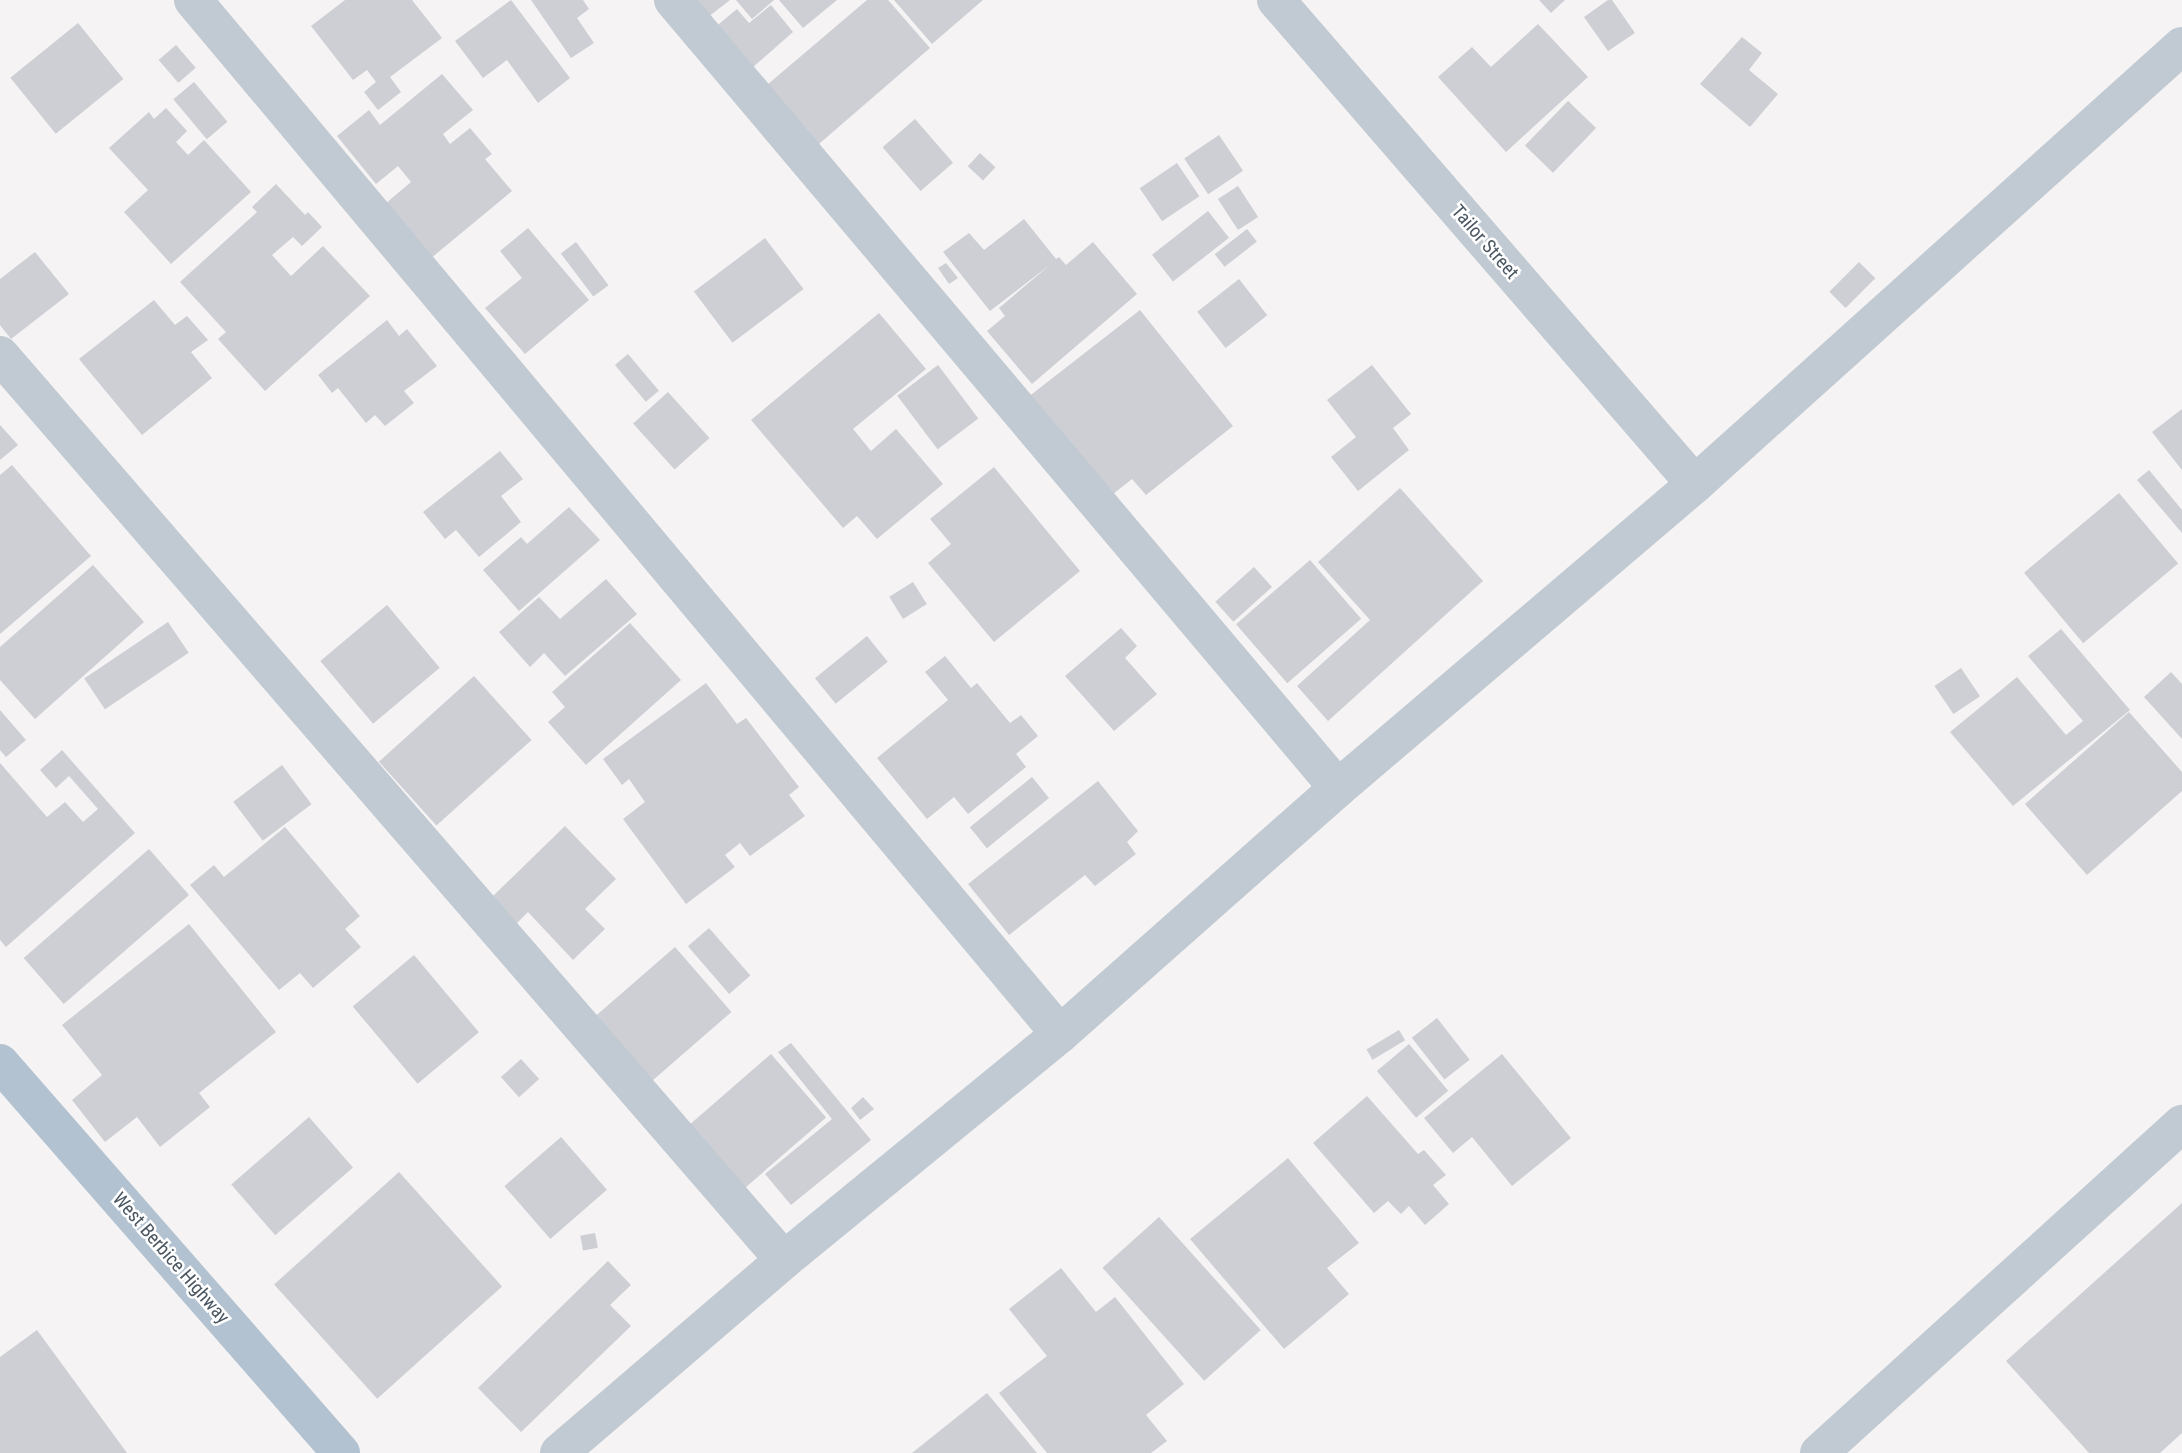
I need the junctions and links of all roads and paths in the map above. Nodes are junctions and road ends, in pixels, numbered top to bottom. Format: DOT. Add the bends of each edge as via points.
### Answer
graph roads {
  1 [pos="193,0"];
  2 [pos="673,0"];
  3 [pos="1276,0"];
  4 [pos="2182,46"];
  5 [pos="0,355"];
  6 [pos="1695,484"];
  7 [pos="1338,788"];
  8 [pos="1060,1034"];
  9 [pos="0,1063"];
  10 [pos="2182,1124"];
  11 [pos="784,1260"];
  12 [pos="341,1453"];
  13 [pos="559,1453"];
  14 [pos="1819,1453"];
  1 -- 8 [label="street"];
  2 -- 7 [label="street"];
  3 -- 6 [label="street, Tailor Street"];
  4 -- 6 [label="street"];
  5 -- 11 [label="street"];
  6 -- 7 [label="street"];
  7 -- 8 [label="street"];
  8 -- 11 [label="street"];
  9 -- 12 [label="main road, West Berbice Highway"];
  10 -- 14 [label="street"];
  11 -- 13 [label="street"];
}
